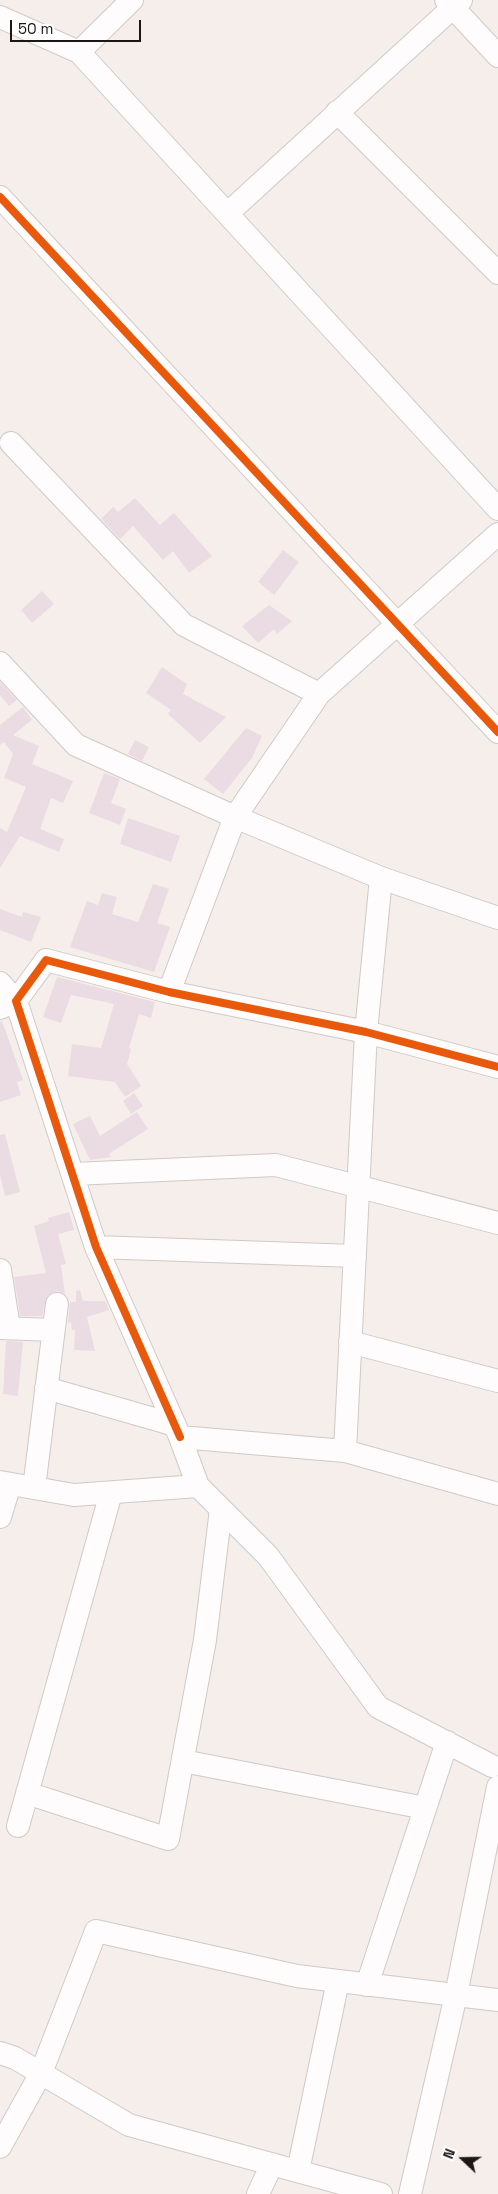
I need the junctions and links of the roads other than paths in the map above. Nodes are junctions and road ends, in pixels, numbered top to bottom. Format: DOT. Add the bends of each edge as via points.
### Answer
graph roads {
  1 [pos="132,0"];
  2 [pos="453,2"];
  3 [pos="0,17"];
  4 [pos="79,52"];
  5 [pos="498,56"];
  6 [pos="338,112"];
  7 [pos="3,206"];
  8 [pos="228,213"];
  9 [pos="498,273"];
  10 [pos="11,443"];
  11 [pos="498,509"];
  12 [pos="498,534"];
  13 [pos="397,624"];
  14 [pos="0,663"];
  15 [pos="319,694"];
  16 [pos="498,732"];
  17 [pos="235,818"];
  18 [pos="381,878"];
  19 [pos="498,918"];
  20 [pos="0,983"];
  21 [pos="169,992"];
  22 [pos="8,1004"];
  23 [pos="366,1032"];
  24 [pos="498,1067"];
  25 [pos="73,1174"];
  26 [pos="358,1187"];
  27 [pos="498,1223"];
  28 [pos="96,1247"];
  29 [pos="355,1256"];
  30 [pos="0,1270"];
  31 [pos="57,1304"];
  32 [pos="4,1328"];
  33 [pos="53,1330"];
  34 [pos="350,1342"];
  35 [pos="498,1381"];
  36 [pos="46,1388"];
  37 [pos="177,1431"];
  38 [pos="345,1451"];
  39 [pos="5,1483"];
  40 [pos="198,1486"];
  41 [pos="34,1488"];
  42 [pos="111,1493"];
  43 [pos="498,1494"];
  44 [pos="221,1509"];
  45 [pos="0,1517"];
  46 [pos="447,1742"];
  47 [pos="183,1761"];
  48 [pos="496,1761"];
  49 [pos="498,1788"];
  50 [pos="27,1793"];
  51 [pos="425,1808"];
  52 [pos="18,1826"];
  53 [pos="489,1881"];
  54 [pos="338,1981"];
  55 [pos="367,1985"];
  56 [pos="456,1995"];
  57 [pos="498,2000"];
  58 [pos="0,2053"];
  59 [pos="41,2073"];
  60 [pos="0,2147"];
  61 [pos="272,2164"];
  62 [pos="298,2171"];
  63 [pos="258,2194"];
  64 [pos="381,2194"];
  65 [pos="410,2194"];
  1 -- 4 [label="street"];
  2 -- 5 [label="street"];
  2 -- 6 [label="street"];
  3 -- 4 [label="street"];
  4 -- 8 [label="street"];
  6 -- 8 [label="street"];
  6 -- 9 [label="street"];
  7 -- 13 [label="street"];
  8 -- 11 [label="street"];
  10 -- 15 [label="street" via="184,625"];
  12 -- 13 [label="street"];
  13 -- 15 [label="street"];
  13 -- 16 [label="street"];
  14 -- 17 [label="street" via="76,745"];
  15 -- 17 [label="street"];
  17 -- 18 [label="street"];
  17 -- 21 [label="street"];
  18 -- 19 [label="street"];
  18 -- 23 [label="street"];
  20 -- 22 [label="street"];
  21 -- 22 [label="street" via="46,960"];
  21 -- 23 [label="street"];
  22 -- 25 [label="street"];
  23 -- 24 [label="street"];
  23 -- 26 [label="street"];
  25 -- 26 [label="street" via="276,1165"];
  25 -- 28 [label="street"];
  26 -- 27 [label="street"];
  26 -- 29 [label="street"];
  28 -- 29 [label="street"];
  28 -- 37 [label="street"];
  29 -- 34 [label="street"];
  30 -- 32 [label="street"];
  31 -- 33 [label="street"];
  32 -- 33 [label="street"];
  33 -- 36 [label="street"];
  34 -- 35 [label="street"];
  34 -- 38 [label="street"];
  36 -- 37 [label="street"];
  36 -- 41 [label="street"];
  37 -- 38 [label="street"];
  37 -- 40 [label="street"];
  38 -- 43 [label="street"];
  39 -- 41 [label="street"];
  39 -- 45 [label="street"];
  40 -- 42 [label="street"];
  40 -- 44 [label="street"];
  41 -- 42 [label="street" via="74,1495"];
  42 -- 50 [label="street"];
  44 -- 46 [label="street" via="268,1556 378,1707"];
  44 -- 47 [label="street" via="206,1640"];
  46 -- 48 [label="street"];
  46 -- 51 [label="street"];
  47 -- 50 [label="street" via="168,1839"];
  47 -- 51 [label="street"];
  49 -- 53 [label="street"];
  50 -- 52 [label="street"];
  51 -- 55 [label="street"];
  53 -- 56 [label="street"];
  54 -- 55 [label="street"];
  54 -- 59 [label="street" via="297,1976 96,1931"];
  54 -- 62 [label="street"];
  55 -- 56 [label="street"];
  56 -- 57 [label="street"];
  56 -- 65 [label="street"];
  58 -- 59 [label="street"];
  59 -- 60 [label="street"];
  59 -- 61 [label="street" via="129,2125"];
  61 -- 62 [label="street"];
  61 -- 63 [label="street"];
  62 -- 64 [label="street"];
}
